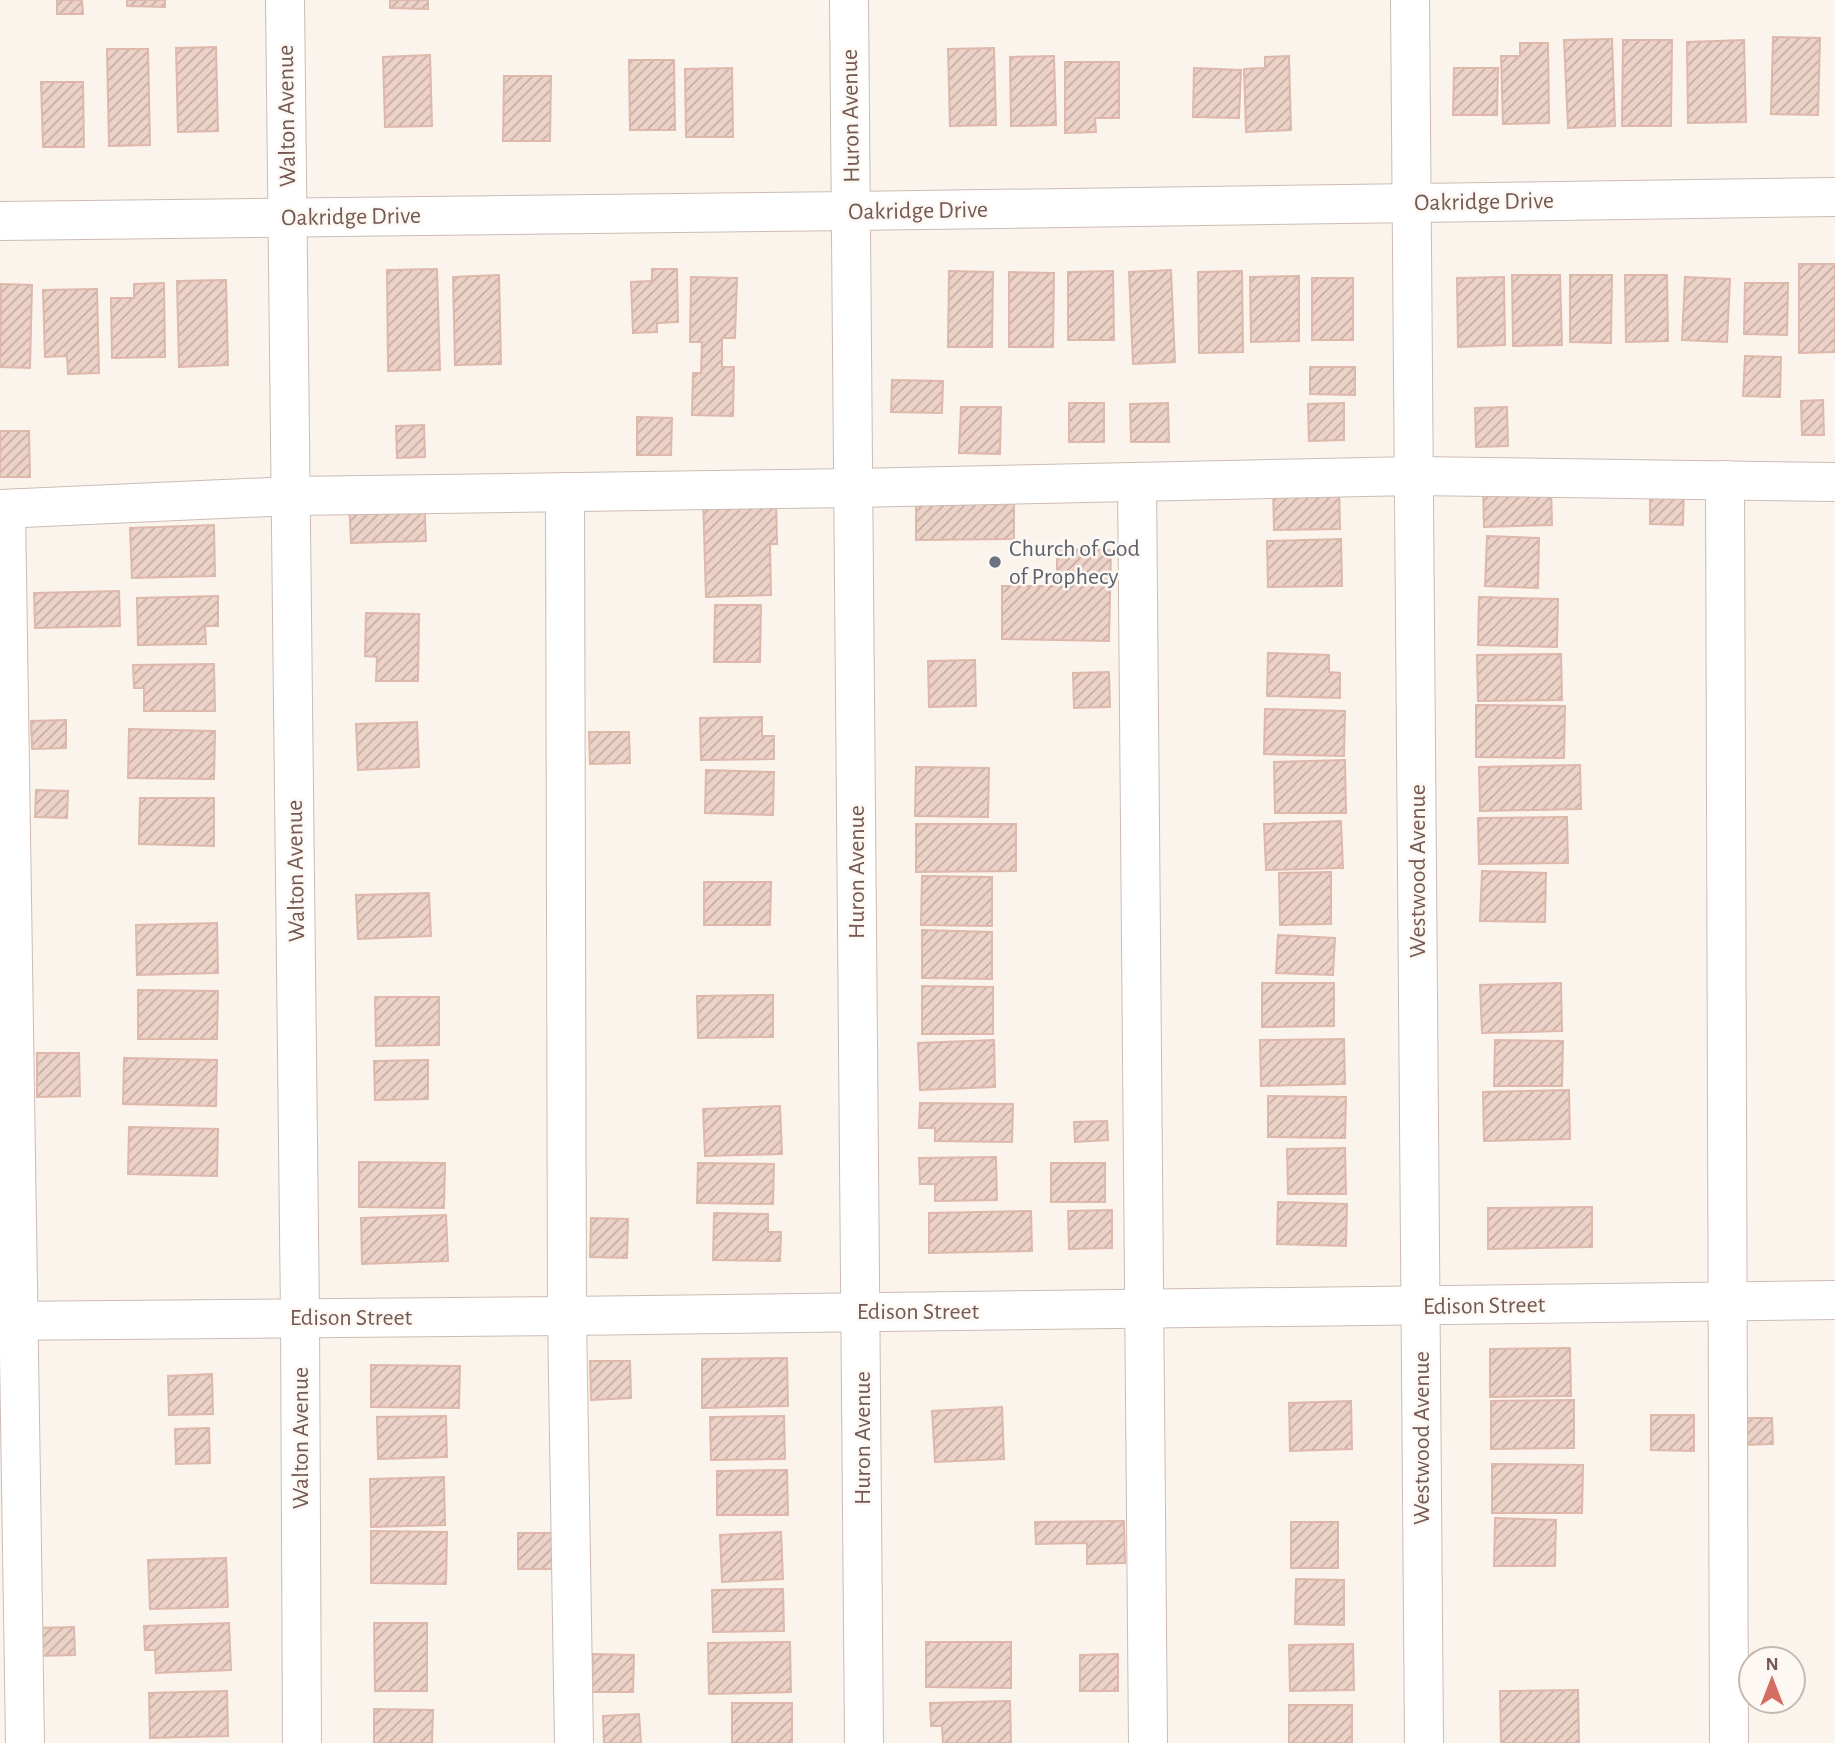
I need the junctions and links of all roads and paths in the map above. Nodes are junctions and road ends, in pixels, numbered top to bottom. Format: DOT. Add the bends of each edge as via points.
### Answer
graph roads {
  1 [pos="285,0"];
  2 [pos="849,0"];
  3 [pos="1410,0"];
  4 [pos="1835,197"];
  5 [pos="1413,202"];
  6 [pos="851,211"];
  7 [pos="287,217"];
  8 [pos="0,221"];
  9 [pos="1415,476"];
  10 [pos="1726,480"];
  11 [pos="1137,482"];
  12 [pos="1835,482"];
  13 [pos="853,488"];
  14 [pos="565,492"];
  15 [pos="291,496"];
  16 [pos="3,509"];
  17 [pos="1835,1300"];
  18 [pos="1728,1302"];
  19 [pos="1420,1305"];
  20 [pos="1145,1310"];
  21 [pos="861,1311"];
  22 [pos="567,1316"];
  23 [pos="300,1317"];
  24 [pos="10,1321"];
  25 [pos="25,1743"];
  26 [pos="302,1743"];
  27 [pos="574,1743"];
  28 [pos="864,1743"];
  29 [pos="1148,1743"];
  30 [pos="1424,1743"];
  31 [pos="1729,1743"];
  1 -- 7 [label="street, Walton Avenue"];
  2 -- 6 [label="street, Huron Avenue"];
  3 -- 5 [label="street, Westwood Avenue"];
  4 -- 5 [label="street, Oakridge Drive"];
  5 -- 6 [label="street, Oakridge Drive"];
  5 -- 9 [label="street, Westwood Avenue"];
  6 -- 7 [label="street, Oakridge Drive"];
  6 -- 13 [label="street, Huron Avenue"];
  7 -- 8 [label="street, Oakridge Drive"];
  7 -- 15 [label="street, Walton Avenue"];
  9 -- 10 [label="street"];
  9 -- 11 [label="street"];
  9 -- 19 [label="street, Westwood Avenue"];
  10 -- 12 [label="street"];
  10 -- 18 [label="street"];
  11 -- 13 [label="street"];
  11 -- 20 [label="street"];
  13 -- 14 [label="street"];
  13 -- 21 [label="street, Huron Avenue"];
  14 -- 15 [label="street"];
  14 -- 22 [label="street"];
  15 -- 16 [label="street"];
  15 -- 23 [label="street, Walton Avenue"];
  16 -- 24 [label="street"];
  17 -- 18 [label="street, Edison Street"];
  18 -- 19 [label="street, Edison Street"];
  18 -- 31 [label="street"];
  19 -- 20 [label="street, Edison Street"];
  19 -- 30 [label="street, Westwood Avenue"];
  20 -- 21 [label="street, Edison Street"];
  20 -- 29 [label="street"];
  21 -- 22 [label="street, Edison Street"];
  21 -- 28 [label="street, Huron Avenue"];
  22 -- 23 [label="street, Edison Street"];
  22 -- 27 [label="street"];
  23 -- 24 [label="street, Edison Street"];
  23 -- 26 [label="street, Walton Avenue"];
  24 -- 25 [label="street"];
}
